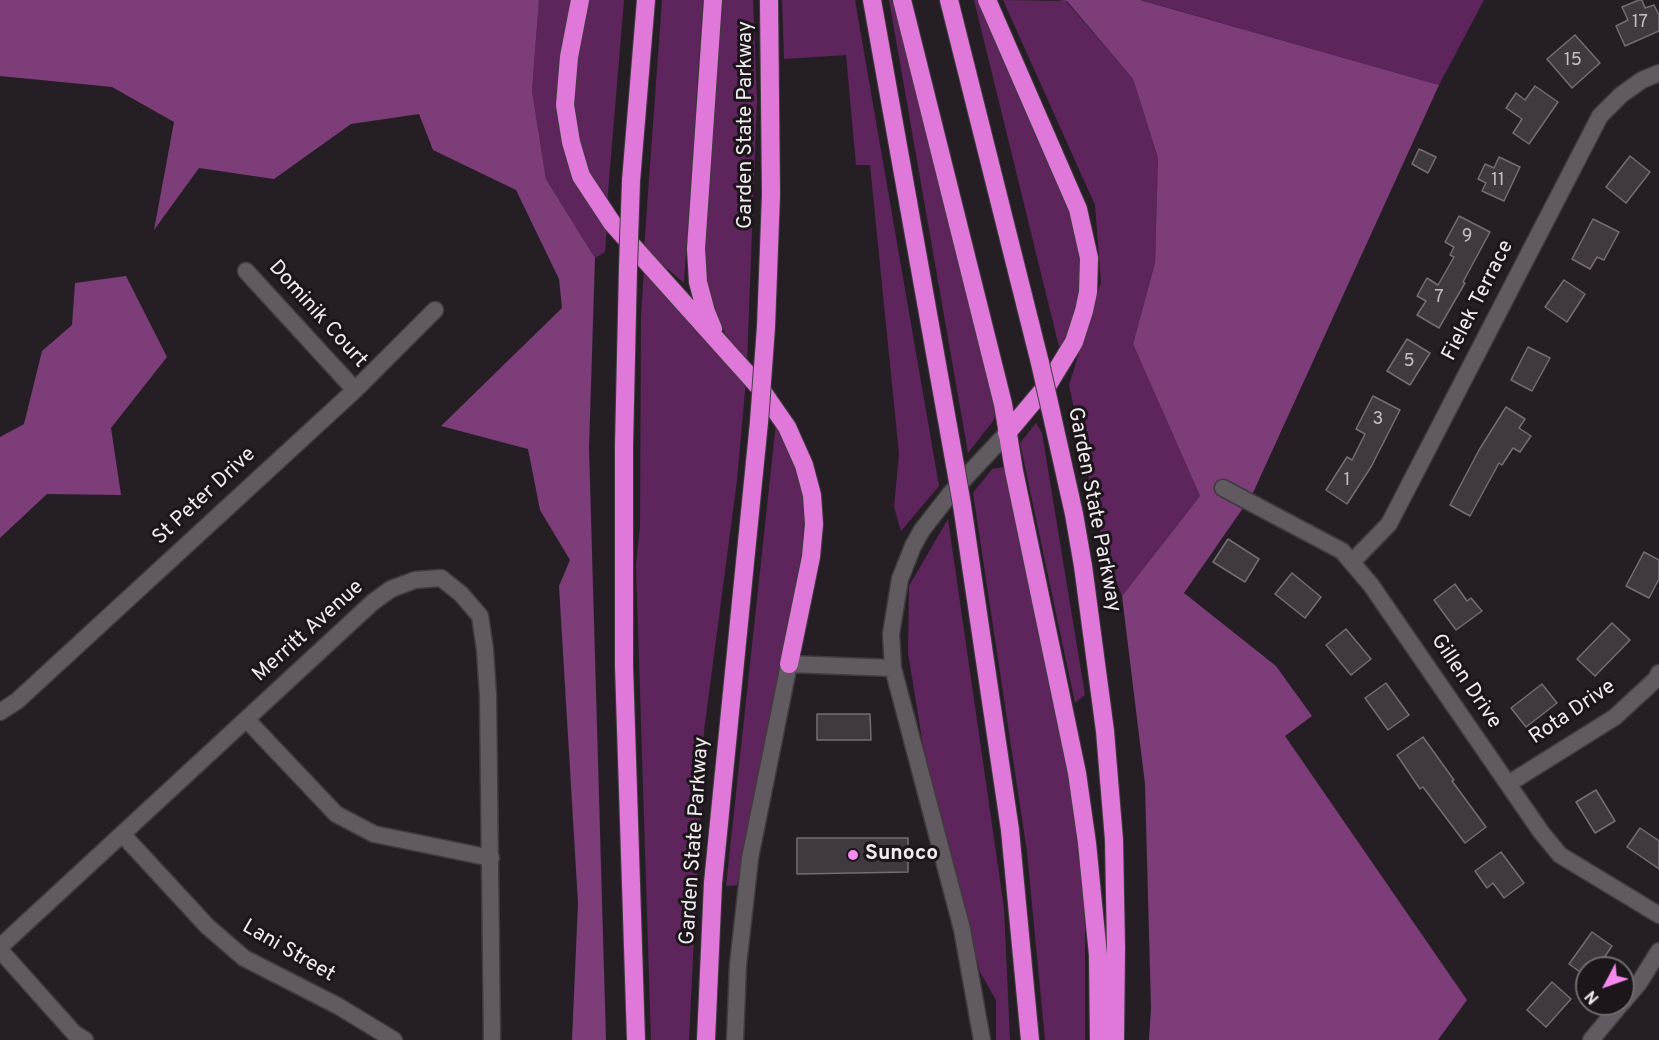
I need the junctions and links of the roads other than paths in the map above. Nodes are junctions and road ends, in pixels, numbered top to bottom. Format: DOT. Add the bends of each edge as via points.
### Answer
graph roads {
  1 [pos="580,0"];
  2 [pos="646,0"];
  3 [pos="713,0"];
  4 [pos="769,0"];
  5 [pos="872,0"];
  6 [pos="902,0"];
  7 [pos="949,0"];
  8 [pos="987,0"];
  9 [pos="1659,73"];
  10 [pos="246,271"];
  11 [pos="435,310"];
  12 [pos="720,344"];
  13 [pos="355,390"];
  14 [pos="1007,433"];
  15 [pos="1223,488"];
  16 [pos="1352,562"];
  17 [pos="789,664"];
  18 [pos="893,668"];
  19 [pos="1659,673"];
  20 [pos="0,712"];
  21 [pos="246,720"];
  22 [pos="1508,784"];
  23 [pos="123,835"];
  24 [pos="491,858"];
  25 [pos="1659,915"];
  26 [pos="0,948"];
  27 [pos="1659,951"];
  28 [pos="1635,988"];
  29 [pos="1611,1016"];
  30 [pos="84,1040"];
  31 [pos="394,1040"];
  32 [pos="492,1040"];
  33 [pos="636,1040"];
  34 [pos="706,1040"];
  35 [pos="735,1040"];
  36 [pos="982,1040"];
  37 [pos="1030,1040"];
  38 [pos="1099,1040"];
  39 [pos="1115,1040"];
  40 [pos="1591,1040"];
  1 -- 12 [label="highway" via="567,65 565,105 581,176 612,223"];
  2 -- 33 [label="highway, bridge" via="631,182 624,468 624,666"];
  3 -- 12 [label="highway" via="696,266 706,312"];
  4 -- 34 [label="highway, Garden State Parkway, bridge" via="771,195 766,327 714,873"];
  5 -- 37 [label="highway, bridge" via="962,505 1010,830"];
  6 -- 14 [label="highway" via="999,387"];
  7 -- 39 [label="highway, Garden State Parkway, bridge" via="1040,363 1083,566 1105,731 1113,840"];
  8 -- 14 [label="highway" via="1078,209 1089,258 1088,292 1074,342 1049,383"];
  9 -- 16 [label="street, Fielek Terrace" via="1628,90 1600,116 1389,524"];
  10 -- 13 [label="street, Dominik Court"];
  11 -- 13 [label="street, St Peter Drive"];
  12 -- 17 [label="highway" via="760,388 787,427 812,495 812,549"];
  13 -- 20 [label="street, St Peter Drive" via="17,701"];
  14 -- 18 [label="street" via="934,513 913,546 896,598 891,634"];
  14 -- 38 [label="highway" via="1083,809 1098,955"];
  15 -- 16 [label="street, Gillen Drive" via="1342,551"];
  16 -- 22 [label="street, Gillen Drive"];
  17 -- 18 [label="street"];
  17 -- 35 [label="street" via="750,858 738,964"];
  18 -- 36 [label="street" via="962,929"];
  19 -- 22 [label="street, Rota Drive" via="1615,717"];
  21 -- 23 [label="street, Merritt Avenue"];
  21 -- 24 [label="street" via="336,814 374,834"];
  21 -- 24 [label="street, Merritt Avenue" via="373,602 391,589 415,580 441,578 480,616 488,695"];
  22 -- 25 [label="street, Gillen Drive" via="1560,855"];
  23 -- 26 [label="street, Merritt Avenue"];
  23 -- 31 [label="street, Lani Street" via="207,926 244,958"];
  24 -- 32 [label="street, Merritt Avenue"];
  26 -- 30 [label="street"];
  27 -- 28 [label="street"];
  29 -- 40 [label="street"];
}
